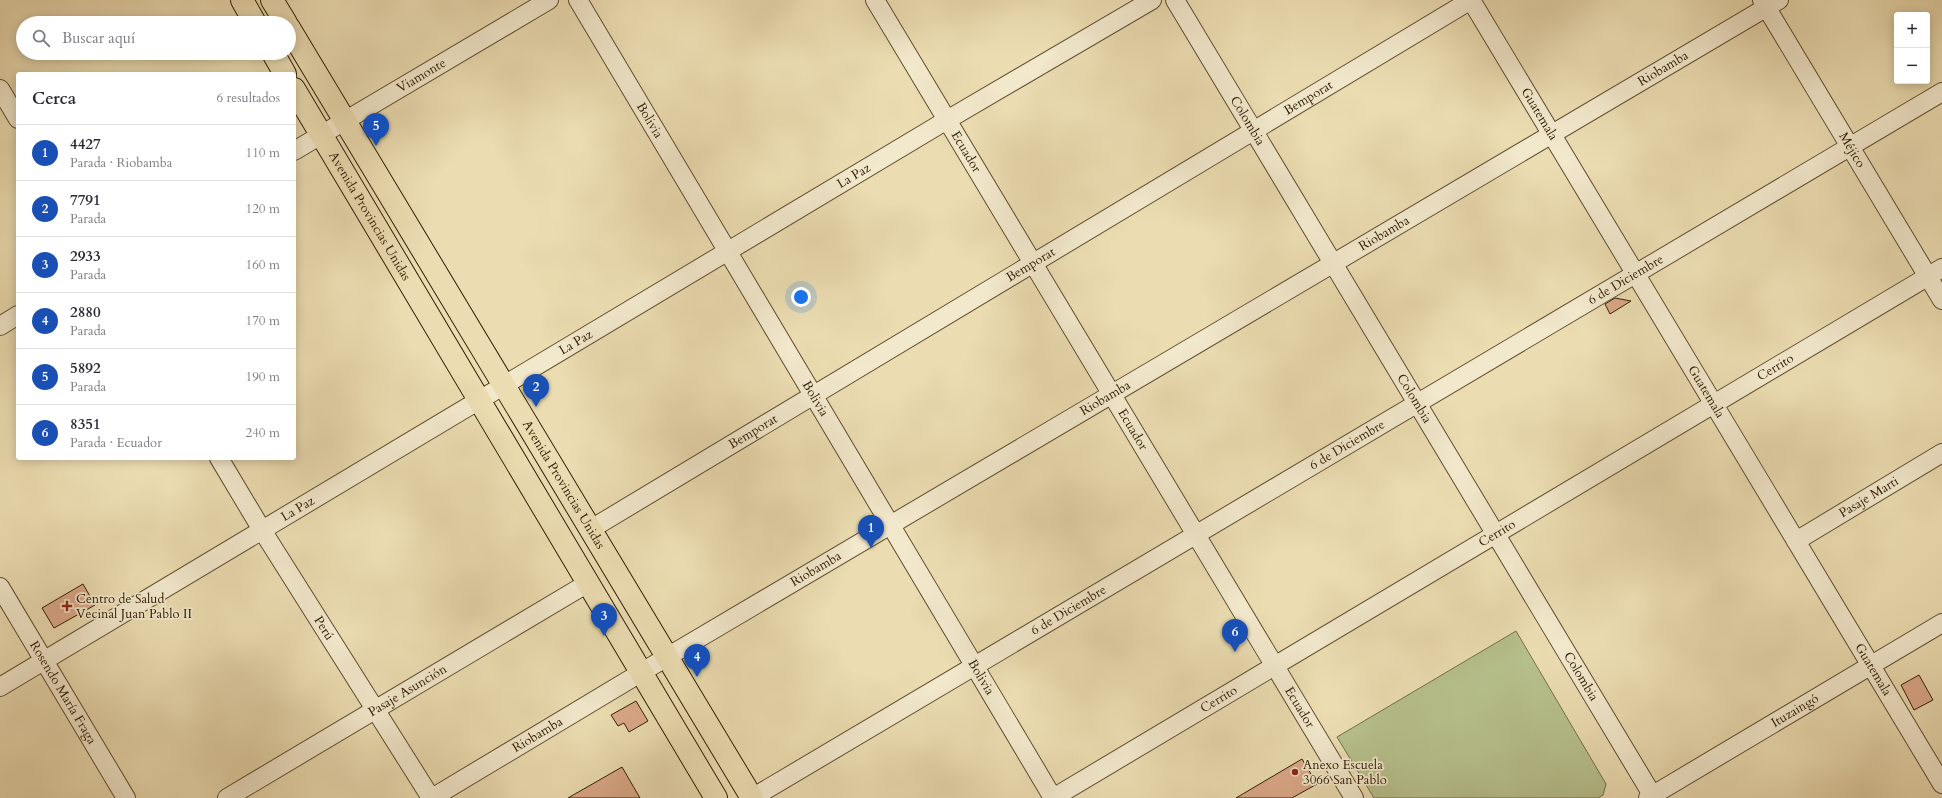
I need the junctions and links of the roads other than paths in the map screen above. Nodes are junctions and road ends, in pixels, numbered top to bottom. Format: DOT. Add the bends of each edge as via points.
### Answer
graph roads {
  1 [pos="242,0"];
  2 [pos="272,0"];
  3 [pos="549,0"];
  4 [pos="578,0"];
  5 [pos="875,0"];
  6 [pos="1152,0"];
  7 [pos="1174,0"];
  8 [pos="1471,0"];
  9 [pos="1769,3"];
  10 [pos="251,16"];
  11 [pos="282,16"];
  12 [pos="296,40"];
  13 [pos="277,60"];
  14 [pos="284,72"];
  15 [pos="0,89"];
  16 [pos="296,92"];
  17 [pos="1942,92"];
  18 [pos="16,116"];
  19 [pos="947,120"];
  20 [pos="345,121"];
  21 [pos="1253,131"];
  22 [pos="1552,134"];
  23 [pos="321,135"];
  24 [pos="1850,147"];
  25 [pos="296,150"];
  26 [pos="728,252"];
  27 [pos="1033,263"];
  28 [pos="1333,264"];
  29 [pos="1935,272"];
  30 [pos="1635,274"];
  31 [pos="1942,300"];
  32 [pos="16,316"];
  33 [pos="0,326"];
  34 [pos="504,386"];
  35 [pos="1112,394"];
  36 [pos="813,396"];
  37 [pos="479,401"];
  38 [pos="1417,404"];
  39 [pos="1714,404"];
  40 [pos="1942,453"];
  41 [pos="220,460"];
  42 [pos="890,525"];
  43 [pos="591,529"];
  44 [pos="262,530"];
  45 [pos="1496,534"];
  46 [pos="1196,535"];
  47 [pos="1796,541"];
  48 [pos="588,584"];
  49 [pos="0,587"];
  50 [pos="1942,623"];
  51 [pos="667,657"];
  52 [pos="44,661"];
  53 [pos="1871,665"];
  54 [pos="974,666"];
  55 [pos="1274,666"];
  56 [pos="641,672"];
  57 [pos="0,687"];
  58 [pos="375,710"];
  59 [pos="1942,784"];
  60 [pos="1651,797"];
  61 [pos="126,798"];
  62 [pos="226,798"];
  63 [pos="432,798"];
  64 [pos="716,798"];
  65 [pos="752,798"];
  66 [pos="1053,798"];
  67 [pos="1354,798"];
  1 -- 10 [label="main road"];
  2 -- 11 [label="main road"];
  3 -- 20 [label="street, Viamonte"];
  4 -- 26 [label="street, Bolivia"];
  5 -- 19 [label="street, Ecuador"];
  6 -- 19 [label="street, La Paz"];
  7 -- 21 [label="street, Colombia"];
  8 -- 21 [label="street, Bemporat"];
  8 -- 22 [label="street, Guatemala"];
  9 -- 22 [label="street, Riobamba"];
  9 -- 24 [label="street, Méjico"];
  12 -- 20 [label="main road, Avenida Provincias Unidas"];
  13 -- 14 [label="main road"];
  15 -- 18 [label="street"];
  16 -- 23 [label="main road, Avenida Provincias Unidas"];
  17 -- 24 [label="street, 6 de Diciembre"];
  19 -- 26 [label="street, La Paz"];
  19 -- 27 [label="street, Ecuador"];
  20 -- 23 [label="street, Viamonte"];
  20 -- 34 [label="main road, Avenida Provincias Unidas"];
  21 -- 27 [label="street, Bemporat"];
  21 -- 28 [label="street, Colombia"];
  22 -- 28 [label="street, Riobamba"];
  22 -- 30 [label="street, Guatemala"];
  23 -- 25 [label="street, Viamonte"];
  23 -- 37 [label="main road, Avenida Provincias Unidas"];
  24 -- 29 [label="street, Méjico"];
  24 -- 30 [label="street, 6 de Diciembre"];
  26 -- 34 [label="street, La Paz"];
  26 -- 36 [label="street, Bolivia"];
  27 -- 35 [label="street, Ecuador"];
  27 -- 36 [label="street, Bemporat"];
  28 -- 35 [label="street, Riobamba"];
  28 -- 38 [label="street, Colombia"];
  29 -- 31 [label="street, Méjico"];
  29 -- 39 [label="street, Cerrito"];
  30 -- 38 [label="street, 6 de Diciembre"];
  30 -- 39 [label="street, Guatemala"];
  32 -- 33 [label="street"];
  34 -- 37 [label="street, La Paz"];
  34 -- 43 [label="main road, Avenida Provincias Unidas"];
  35 -- 42 [label="street, Riobamba"];
  35 -- 46 [label="street, Ecuador"];
  36 -- 42 [label="street, Bolivia"];
  36 -- 43 [label="street, Bemporat"];
  37 -- 44 [label="street, La Paz"];
  37 -- 48 [label="main road, Avenida Provincias Unidas"];
  38 -- 45 [label="street, Colombia"];
  38 -- 46 [label="street, 6 de Diciembre"];
  39 -- 45 [label="street, Cerrito"];
  39 -- 47 [label="street, Guatemala"];
  40 -- 47 [label="street, Pasaje Marti"];
  41 -- 44 [label="street, Perú"];
  42 -- 51 [label="street, Riobamba"];
  42 -- 54 [label="street, Bolivia"];
  43 -- 51 [label="main road, Avenida Provincias Unidas"];
  44 -- 52 [label="street, La Paz"];
  44 -- 58 [label="street, Perú"];
  45 -- 55 [label="street, Cerrito"];
  45 -- 60 [label="street, Colombia"];
  46 -- 54 [label="street, 6 de Diciembre"];
  46 -- 55 [label="street, Ecuador"];
  47 -- 53 [label="street, Guatemala"];
  48 -- 56 [label="main road, Avenida Provincias Unidas"];
  48 -- 58 [label="street, Pasaje Asunción"];
  49 -- 52 [label="street, Rosendo María Fraga"];
  50 -- 53 [label="street, Ituzaingó"];
  51 -- 56 [label="street, Riobamba"];
  51 -- 65 [label="main road, Avenida Provincias Unidas"];
  52 -- 57 [label="street, La Paz"];
  52 -- 61 [label="street, Rosendo María Fraga"];
  53 -- 59 [label="street, Guatemala"];
  53 -- 60 [label="street, Ituzaingó"];
  54 -- 65 [label="street, 6 de Diciembre"];
  54 -- 66 [label="street, Bolivia"];
  55 -- 66 [label="street, Cerrito"];
  55 -- 67 [label="street, Ecuador"];
  56 -- 63 [label="street, Riobamba"];
  56 -- 64 [label="main road, Avenida Provincias Unidas"];
  58 -- 62 [label="street, Pasaje Asunción"];
  58 -- 63 [label="street, Perú"];
}
